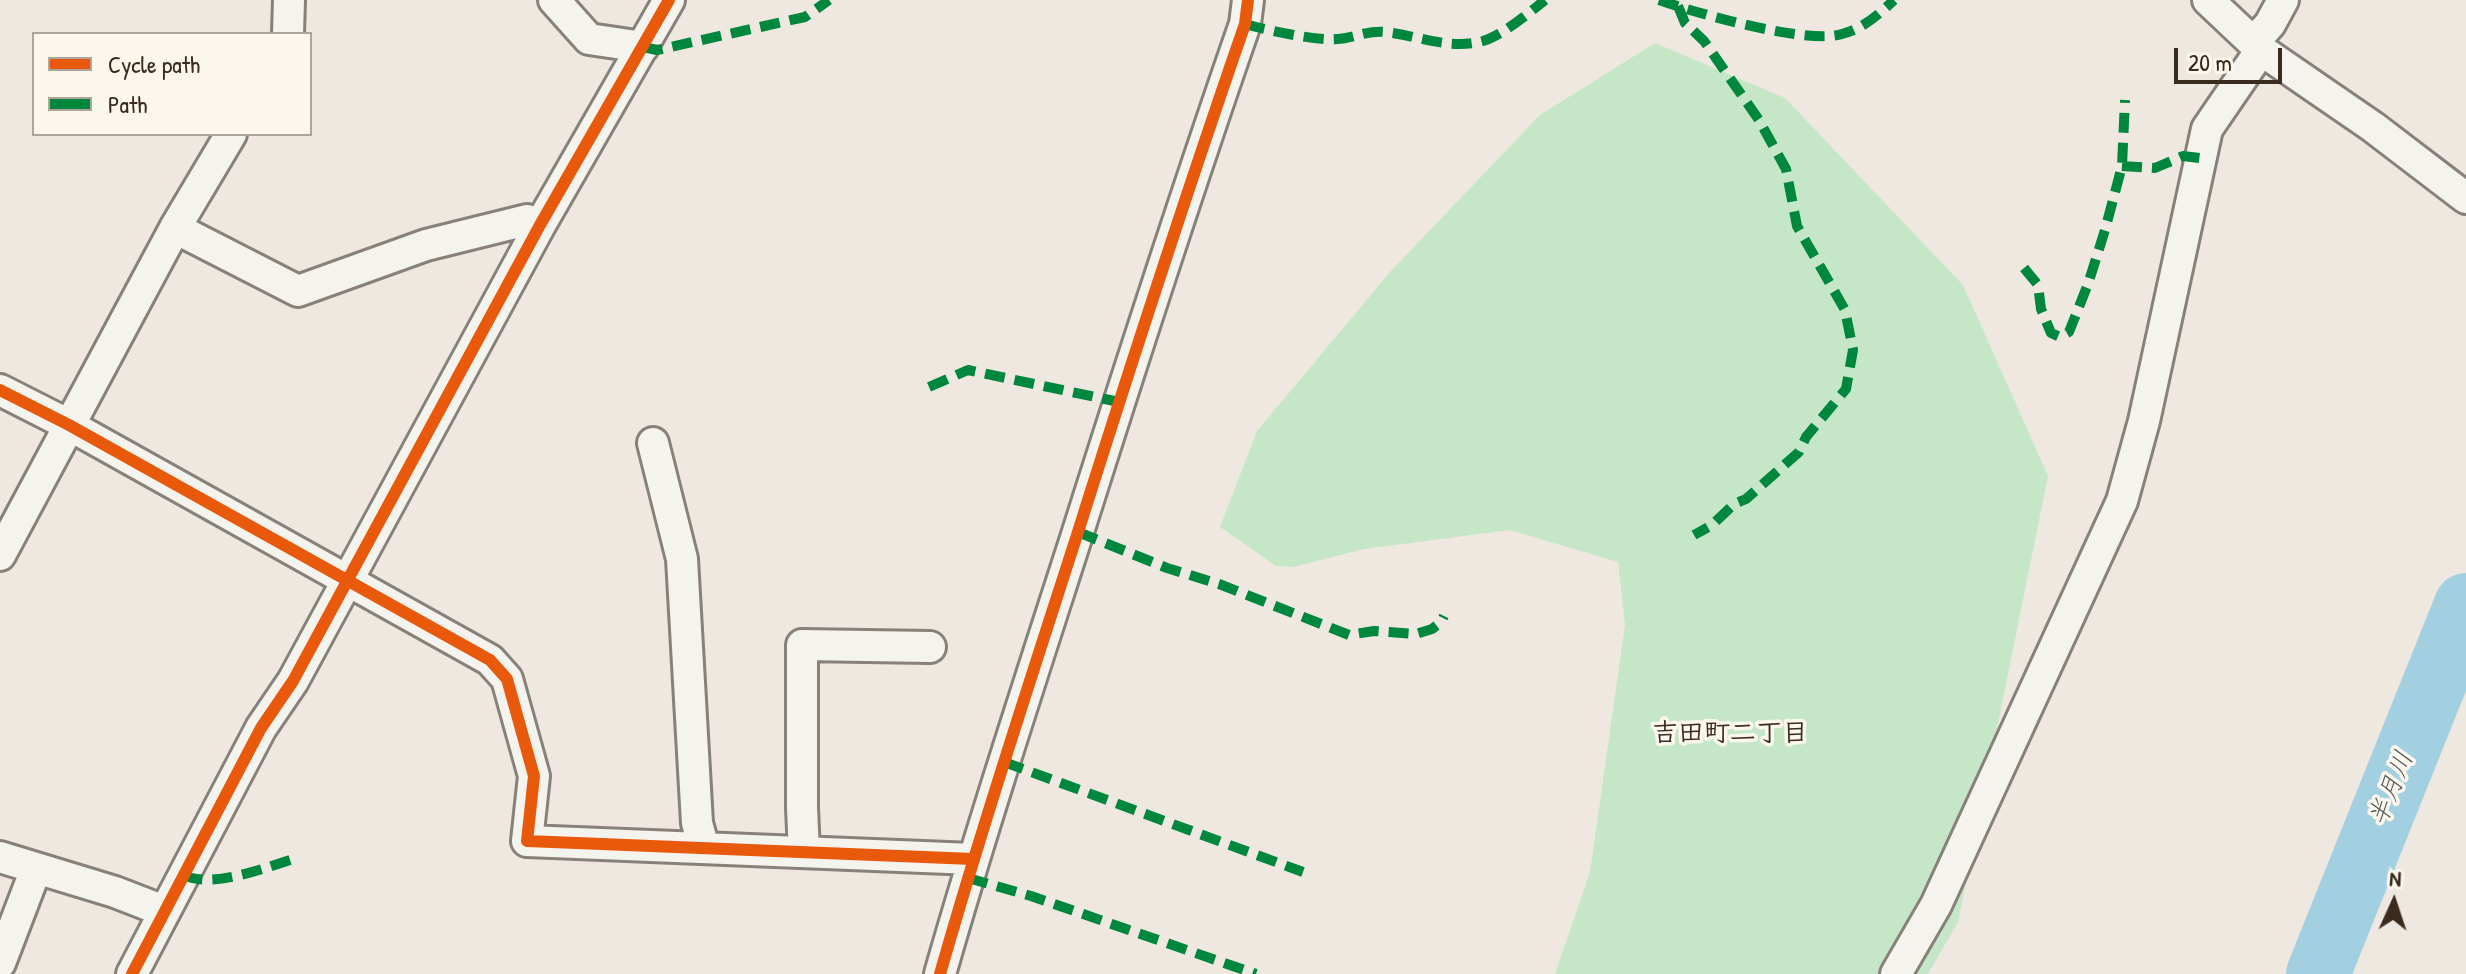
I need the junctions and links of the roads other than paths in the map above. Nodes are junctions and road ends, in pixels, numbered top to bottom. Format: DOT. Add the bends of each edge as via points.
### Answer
graph roads {
  1 [pos="289,0"];
  2 [pos="554,0"];
  3 [pos="669,0"];
  4 [pos="1248,0"];
  5 [pos="2208,0"];
  6 [pos="2283,0"];
  7 [pos="288,32"];
  8 [pos="643,47"];
  9 [pos="2257,47"];
  10 [pos="230,136"];
  11 [pos="2466,198"];
  12 [pos="540,225"];
  13 [pos="175,228"];
  14 [pos="0,390"];
  15 [pos="69,425"];
  16 [pos="653,443"];
  17 [pos="0,555"];
  18 [pos="347,578"];
  19 [pos="930,647"];
  20 [pos="704,848"];
  21 [pos="804,852"];
  22 [pos="0,857"];
  23 [pos="973,859"];
  24 [pos="36,869"];
  25 [pos="164,911"];
  26 [pos="0,963"];
  27 [pos="132,974"];
  28 [pos="940,974"];
  29 [pos="1896,974"];
  1 -- 7 [label="street"];
  2 -- 8 [label="street" via="589,39"];
  3 -- 8 [label="street"];
  4 -- 23 [label="street" via="1245,24"];
  5 -- 9 [label="street"];
  6 -- 9 [label="street"];
  8 -- 12 [label="street"];
  9 -- 11 [label="street"];
  9 -- 29 [label="street" via="2207,129 2122,501 1936,905"];
  10 -- 13 [label="street"];
  12 -- 13 [label="street" via="527,220 426,245 298,291"];
  12 -- 18 [label="street"];
  13 -- 15 [label="street"];
  14 -- 15 [label="street"];
  15 -- 17 [label="street"];
  15 -- 18 [label="street"];
  16 -- 20 [label="street" via="682,559 697,823"];
  18 -- 20 [label="street" via="490,660 507,679 534,776 527,841"];
  18 -- 25 [label="street"];
  19 -- 21 [label="street" via="802,645"];
  20 -- 21 [label="street"];
  21 -- 23 [label="street"];
  22 -- 24 [label="street"];
  23 -- 28 [label="street"];
  24 -- 25 [label="street"];
  24 -- 26 [label="street"];
  25 -- 27 [label="street"];
}
